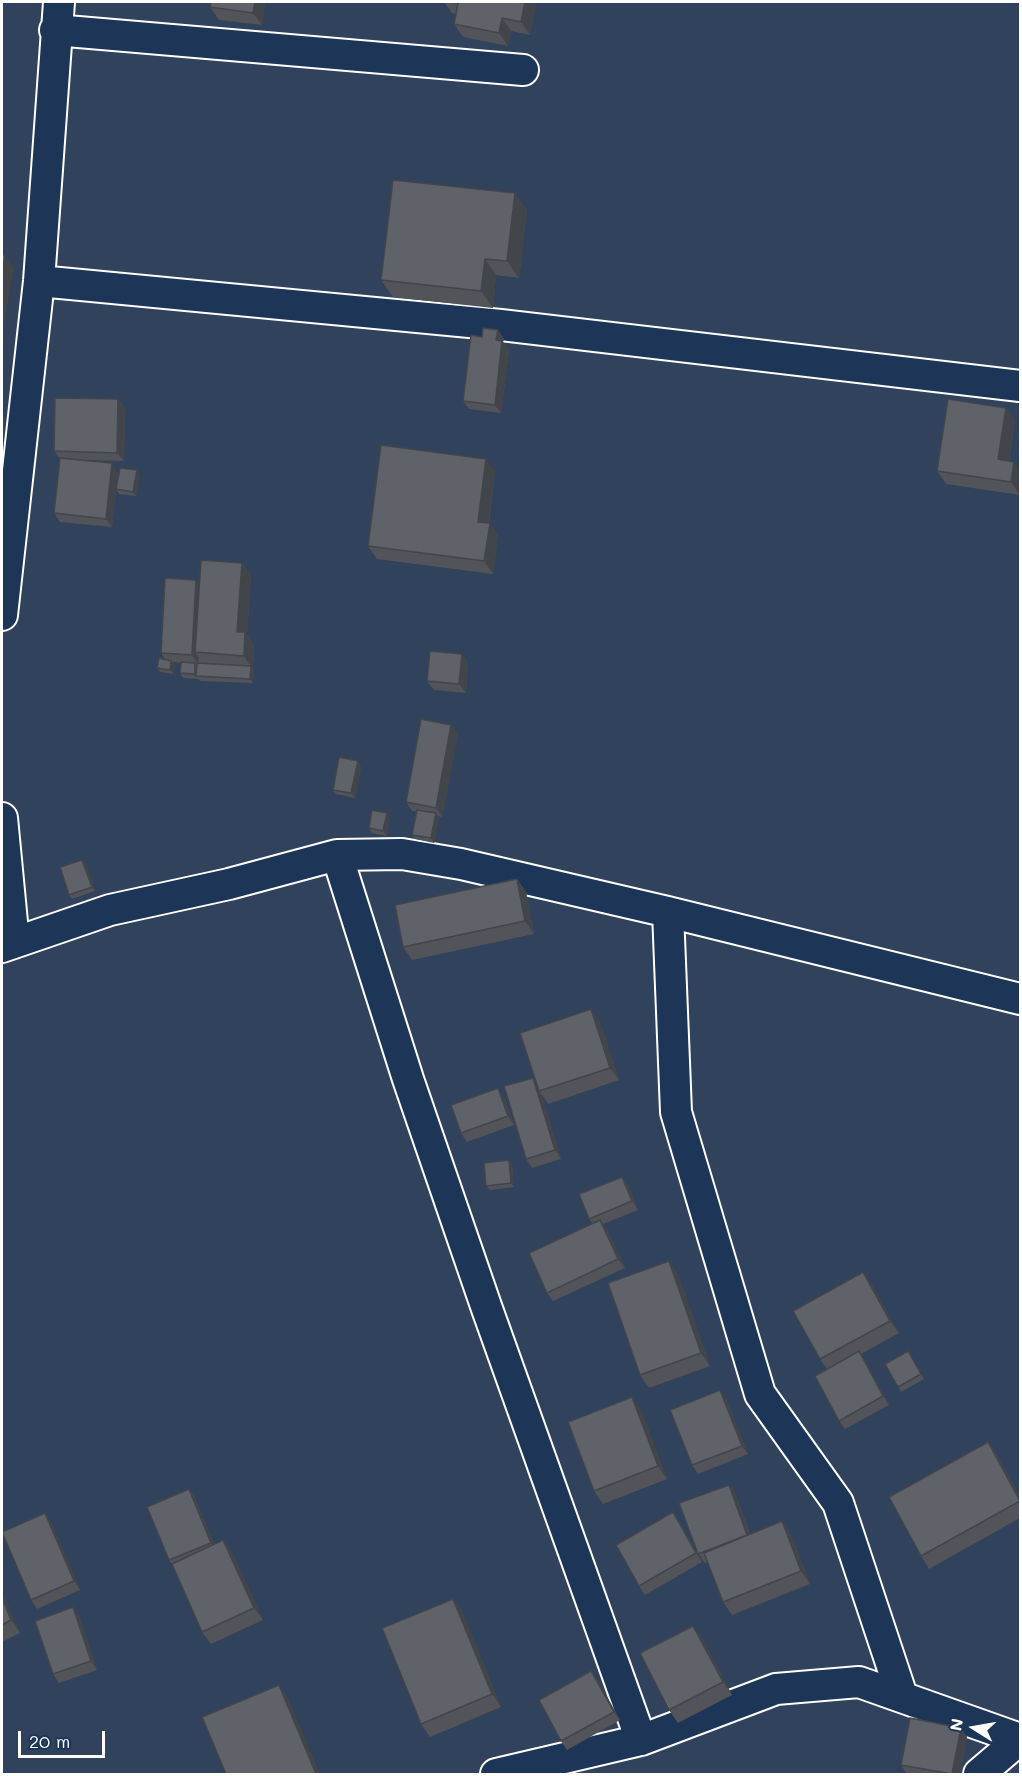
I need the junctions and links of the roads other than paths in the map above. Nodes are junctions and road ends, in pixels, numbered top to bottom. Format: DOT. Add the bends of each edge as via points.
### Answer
graph roads {
  1 [pos="57,16"];
  2 [pos="523,70"];
  3 [pos="39,281"];
  4 [pos="1020,386"];
  5 [pos="12,419"];
  6 [pos="7,527"];
  7 [pos="2,615"];
  8 [pos="2,818"];
  9 [pos="337,855"];
  10 [pos="668,912"];
  11 [pos="8,945"];
  12 [pos="1020,999"];
  13 [pos="902,1696"];
  14 [pos="1020,1739"];
  15 [pos="641,1740"];
  16 [pos="496,1774"];
  17 [pos="979,1774"];
  1 -- 2 [label="street"];
  1 -- 3 [label="street"];
  3 -- 4 [label="street" via="501,325"];
  3 -- 5 [label="street"];
  5 -- 6 [label="street"];
  6 -- 7 [label="street"];
  8 -- 11 [label="street"];
  9 -- 10 [label="street" via="402,854 461,864"];
  9 -- 11 [label="street" via="110,910"];
  9 -- 15 [label="street" via="478,1283"];
  10 -- 12 [label="street"];
  10 -- 13 [label="street" via="676,1112 760,1394 838,1503"];
  13 -- 14 [label="street"];
  13 -- 15 [label="street" via="859,1682 776,1689"];
  14 -- 17 [label="street"];
  15 -- 16 [label="street"];
}
